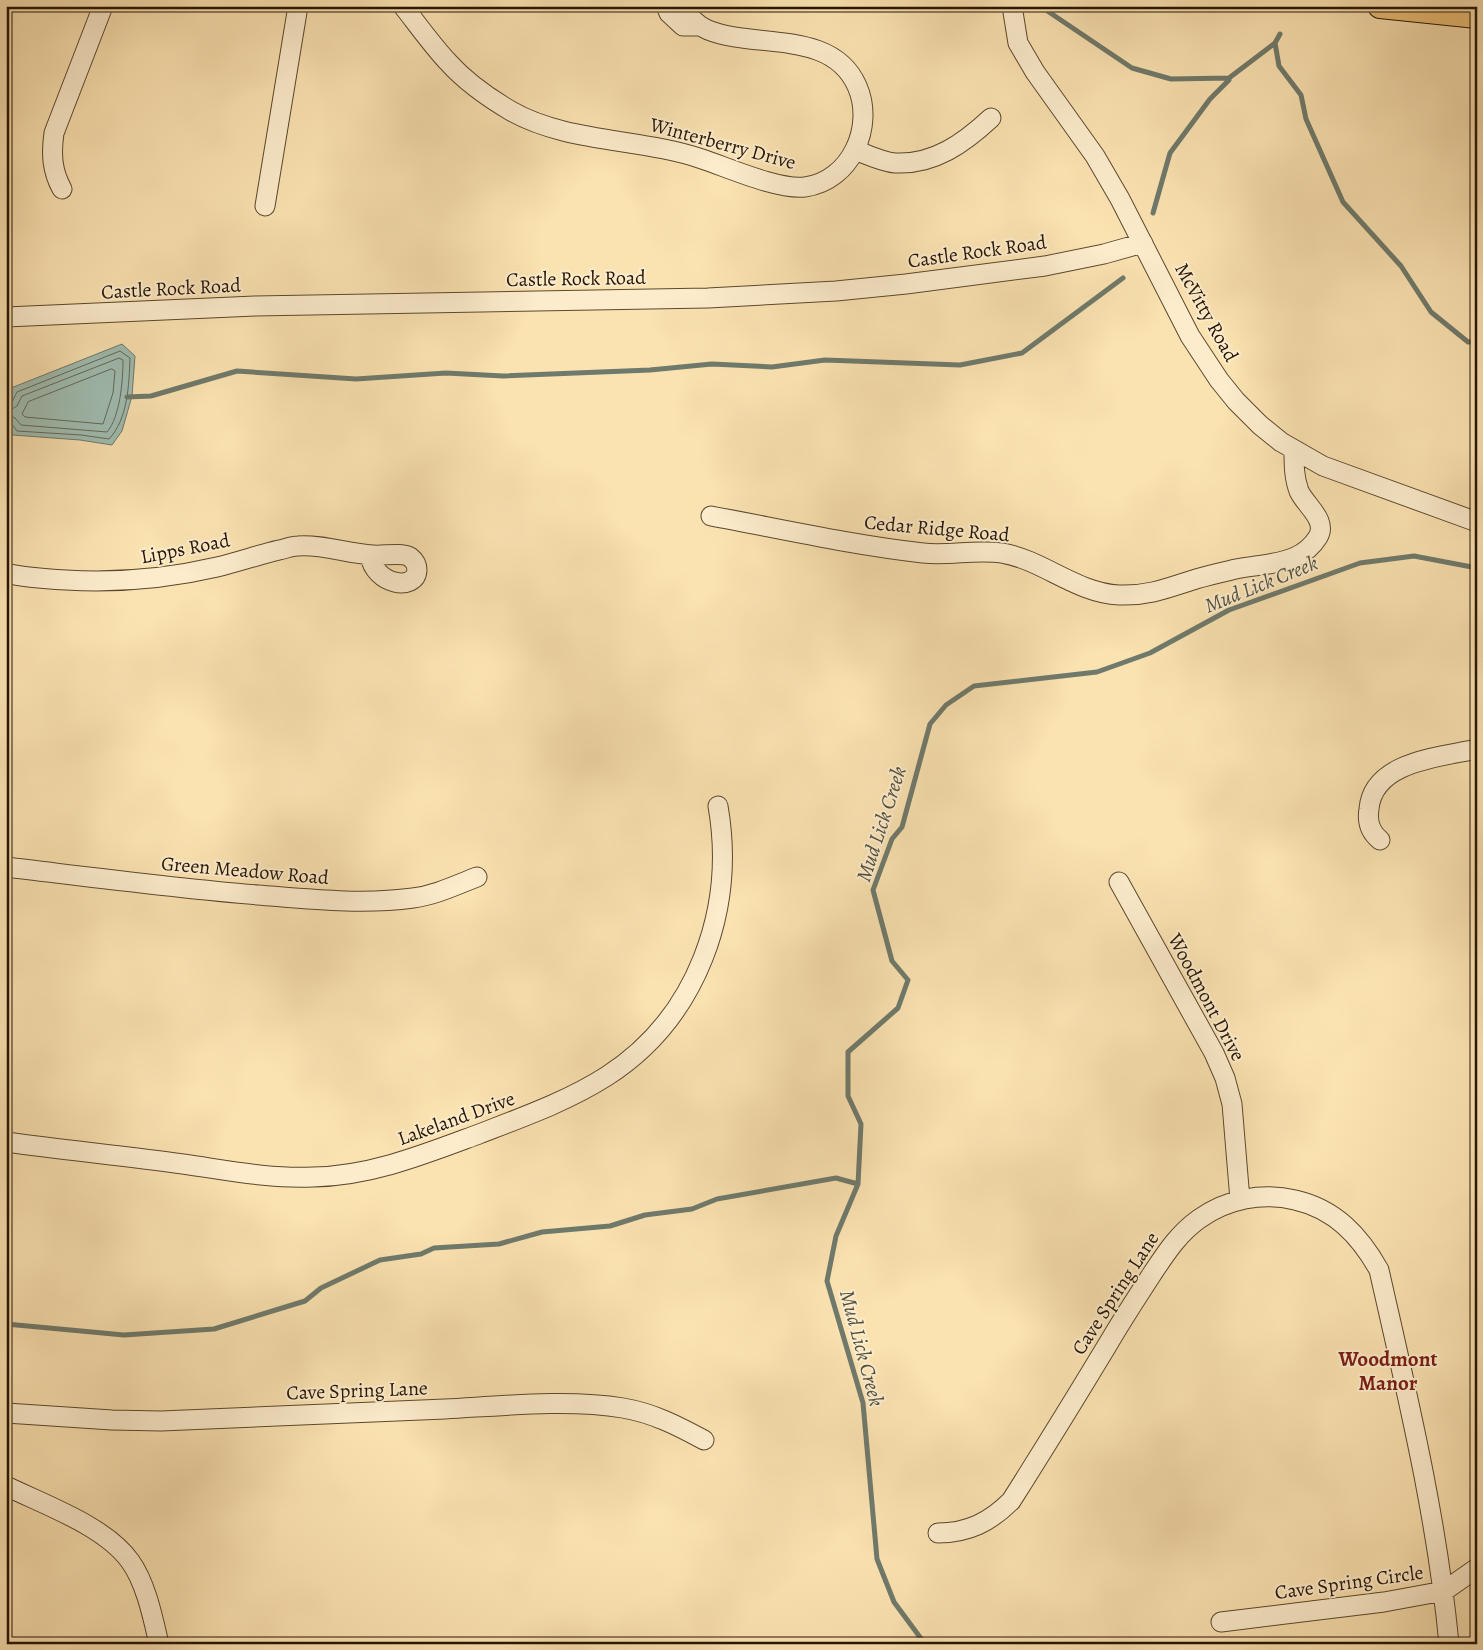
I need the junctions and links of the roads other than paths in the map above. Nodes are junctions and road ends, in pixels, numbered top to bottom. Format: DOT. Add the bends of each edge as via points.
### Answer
graph roads {
  1 [pos="103,6"];
  2 [pos="298,6"];
  3 [pos="403,6"];
  4 [pos="666,6"];
  5 [pos="682,6"];
  6 [pos="1012,6"];
  7 [pos="1380,6"];
  8 [pos="1477,16"];
  9 [pos="701,26"];
  10 [pos="991,118"];
  11 [pos="855,150"];
  12 [pos="62,189"];
  13 [pos="265,206"];
  14 [pos="1143,243"];
  15 [pos="6,317"];
  16 [pos="1294,450"];
  17 [pos="711,516"];
  18 [pos="1477,522"];
  19 [pos="370,555"];
  20 [pos="6,573"];
  21 [pos="1477,749"];
  22 [pos="718,806"];
  23 [pos="1380,840"];
  24 [pos="6,867"];
  25 [pos="477,876"];
  26 [pos="1119,882"];
  27 [pos="6,1142"];
  28 [pos="1240,1200"];
  29 [pos="6,1413"];
  30 [pos="704,1440"];
  31 [pos="6,1486"];
  32 [pos="938,1533"];
  33 [pos="1477,1568"];
  34 [pos="1444,1591"];
  35 [pos="1221,1622"];
  36 [pos="159,1644"];
  37 [pos="1449,1644"];
  1 -- 12 [label="street" via="54,133 51,149 53,166"];
  2 -- 13 [label="street"];
  3 -- 11 [label="street, Winterberry Drive" via="459,73 512,112 546,126 667,149 789,186 805,187 830,178"];
  4 -- 9 [label="street, Winterberry Drive" via="683,26"];
  5 -- 9 [label="street, Winterberry Drive" via="689,17"];
  6 -- 14 [label="street, McVitty Road" via="1018,43 1095,156"];
  7 -- 8 [label="main road"];
  9 -- 11 [label="street, Winterberry Drive" via="733,37 806,47 837,60 857,86 864,108 864,123"];
  10 -- 11 [label="street" via="952,148 912,162 894,163"];
  14 -- 15 [label="street, Castle Rock Road" via="1045,266 836,291 708,298 255,306"];
  14 -- 16 [label="street, McVitty Road" via="1190,336 1219,380 1260,425"];
  16 -- 17 [label="street, Cedar Ridge Road" via="1294,472 1299,490 1319,522 1320,534 1310,547 1284,561 1236,569 1140,595 1094,591 1024,559 1003,553 926,553 856,544"];
  16 -- 18 [label="street, McVitty Road" via="1348,476"];
  19 -- 20 [label="street, Lipps Road" via="298,546 185,575 148,580 31,579"];
  21 -- 23 [label="street" via="1420,760 1402,767 1384,780 1374,791 1368,816 1371,830"];
  22 -- 27 [label="street, Lakeland Drive" via="722,853 720,887 713,932 692,983 662,1028 639,1052 607,1076 573,1095 404,1161 341,1176 280,1177"];
  24 -- 25 [label="street, Green Meadow Road" via="173,888 322,900 414,898 440,892"];
  26 -- 28 [label="street, Woodmont Drive" via="1225,1078 1232,1104"];
  28 -- 32 [label="street, Cave Spring Lane" via="1199,1219 1169,1248 1011,1501 985,1523 968,1530"];
  28 -- 34 [label="street, Cave Spring Lane" via="1269,1196 1321,1208 1353,1232 1379,1270 1416,1431"];
  29 -- 30 [label="street, Cave Spring Lane" via="160,1421 591,1404 650,1414"];
  31 -- 36 [label="street" via="92,1527 124,1554 138,1575"];
  33 -- 34 [label="street, Cave Spring Circle"];
  34 -- 35 [label="street, Cave Spring Circle" via="1384,1602"];
  34 -- 37 [label="street, Cave Spring Lane"];
}
